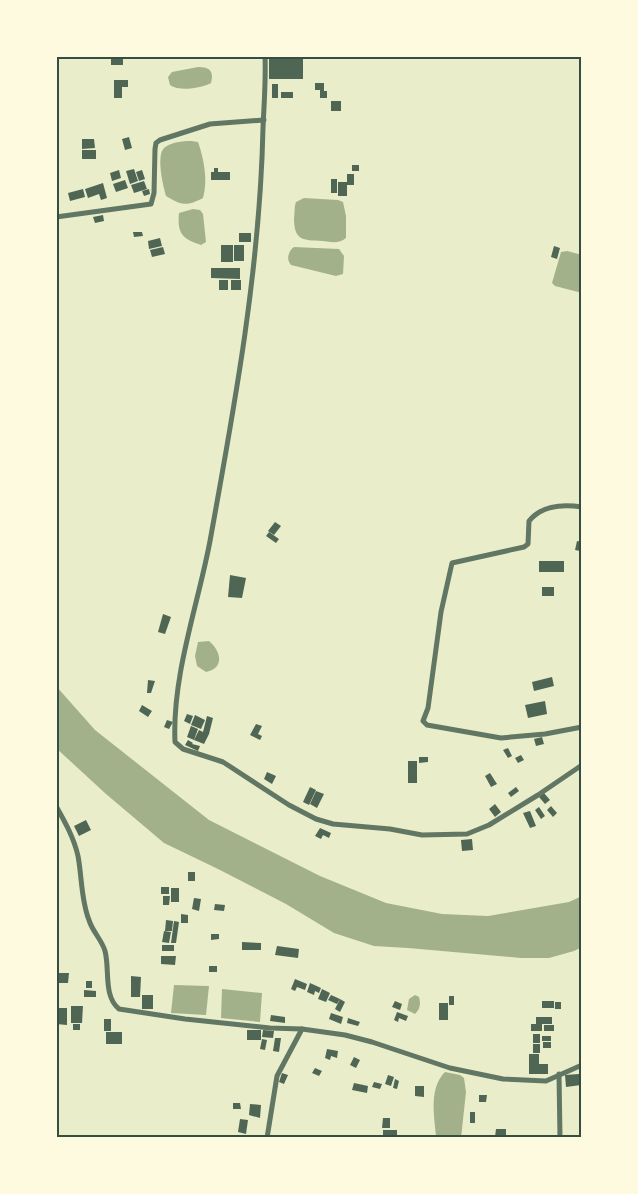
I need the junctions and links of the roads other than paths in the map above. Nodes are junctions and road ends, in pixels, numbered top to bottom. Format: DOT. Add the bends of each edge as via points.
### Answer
graph roads {
  1 [pos="265,56"];
  2 [pos="264,120"];
  3 [pos="56,217"];
  4 [pos="582,506"];
  5 [pos="582,728"];
  6 [pos="582,766"];
  7 [pos="56,806"];
  8 [pos="302,1029"];
  9 [pos="582,1065"];
  10 [pos="559,1074"];
  11 [pos="267,1138"];
  12 [pos="560,1138"];
  1 -- 2 [label="street"];
  2 -- 3 [label="street" via="215,123 160,140 155,149 151,204"];
  2 -- 6 [label="street" via="262,179 246,330 206,562 185,648 175,742 183,749 223,762 316,819 422,835 468,834 489,825"];
  4 -- 5 [label="street" via="540,510 530,521 528,544 524,547 452,563 441,612 428,708 422,721 426,725 501,738"];
  7 -- 8 [label="street" via="78,854 89,923 105,949 108,986 114,1005 131,1012 185,1020"];
  8 -- 10 [label="street" via="372,1042 474,1074 526,1081 546,1081"];
  8 -- 11 [label="street" via="277,1076"];
  9 -- 10 [label="street"];
  10 -- 12 [label="street"];
}
